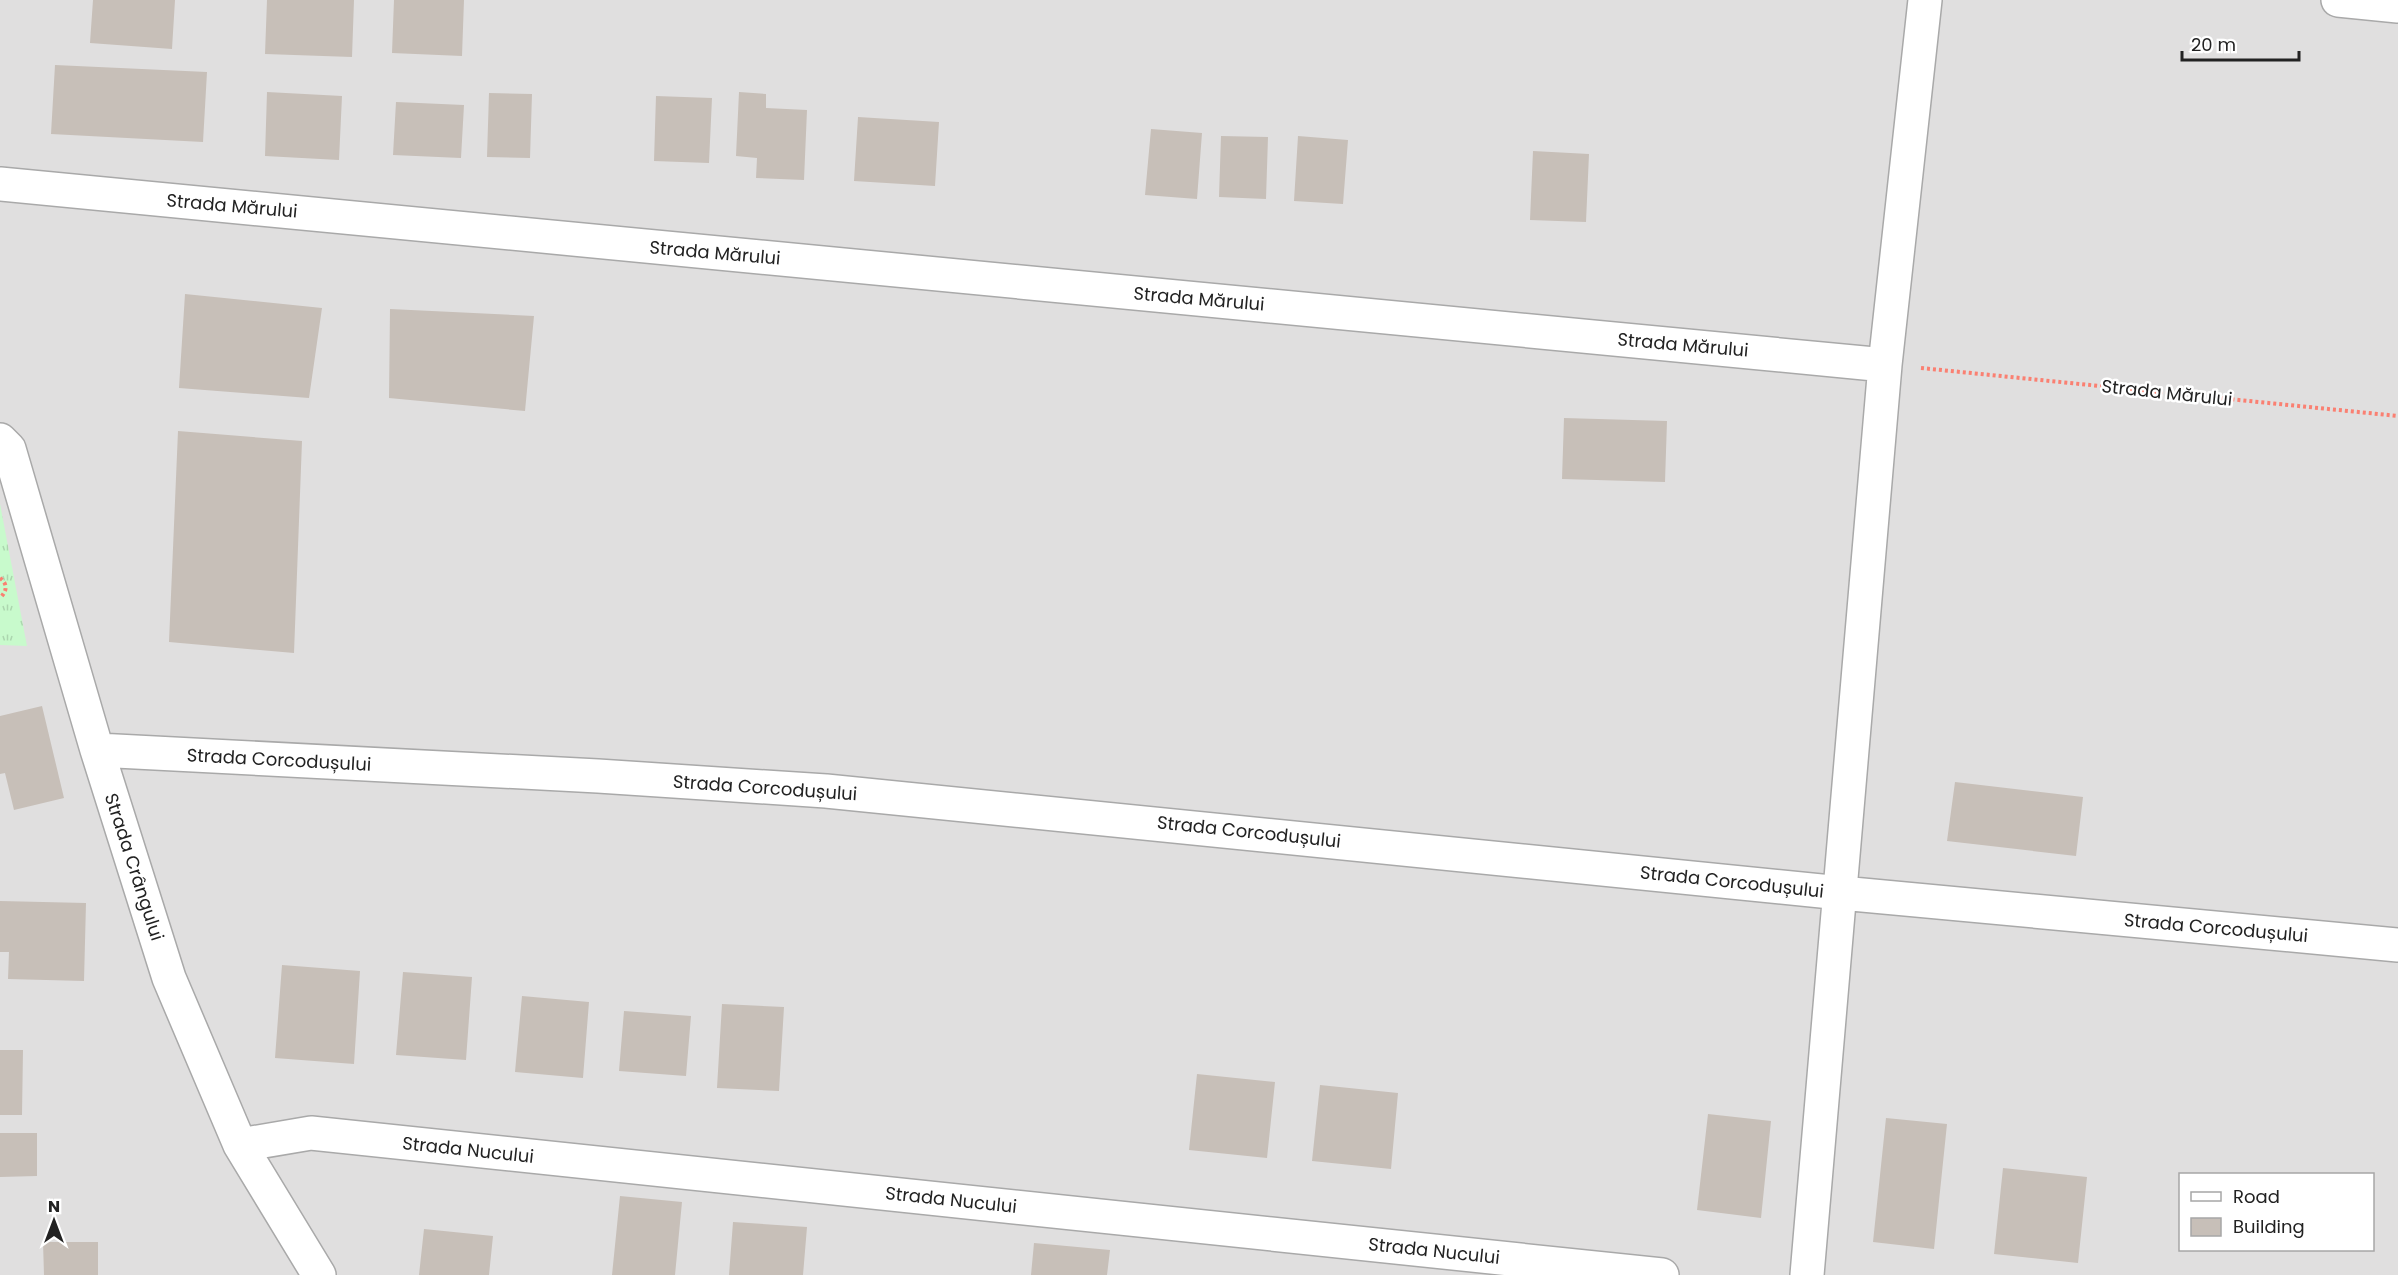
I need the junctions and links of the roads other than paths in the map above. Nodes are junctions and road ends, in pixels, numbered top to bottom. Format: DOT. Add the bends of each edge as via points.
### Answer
graph roads {
  1 [pos="1925,0"];
  2 [pos="2338,0"];
  3 [pos="2398,6"];
  4 [pos="0,184"];
  5 [pos="1885,365"];
  6 [pos="0,440"];
  7 [pos="97,750"];
  8 [pos="1841,893"];
  9 [pos="2398,945"];
  10 [pos="240,1145"];
  11 [pos="319,1275"];
  12 [pos="1662,1275"];
  13 [pos="1807,1275"];
  1 -- 5 [label="street"];
  2 -- 3 [label="street"];
  4 -- 5 [label="street, Strada Mărului"];
  5 -- 8 [label="street"];
  6 -- 7 [label="street, Strada Crângului" via="9,449"];
  7 -- 8 [label="street, Strada Corcodușului" via="826,791"];
  7 -- 10 [label="street, Strada Crângului" via="169,978"];
  8 -- 9 [label="street, Strada Corcodușului"];
  8 -- 13 [label="street"];
  10 -- 11 [label="street, Strada Crângului"];
  10 -- 12 [label="street, Strada Nucului" via="311,1133"];
}
